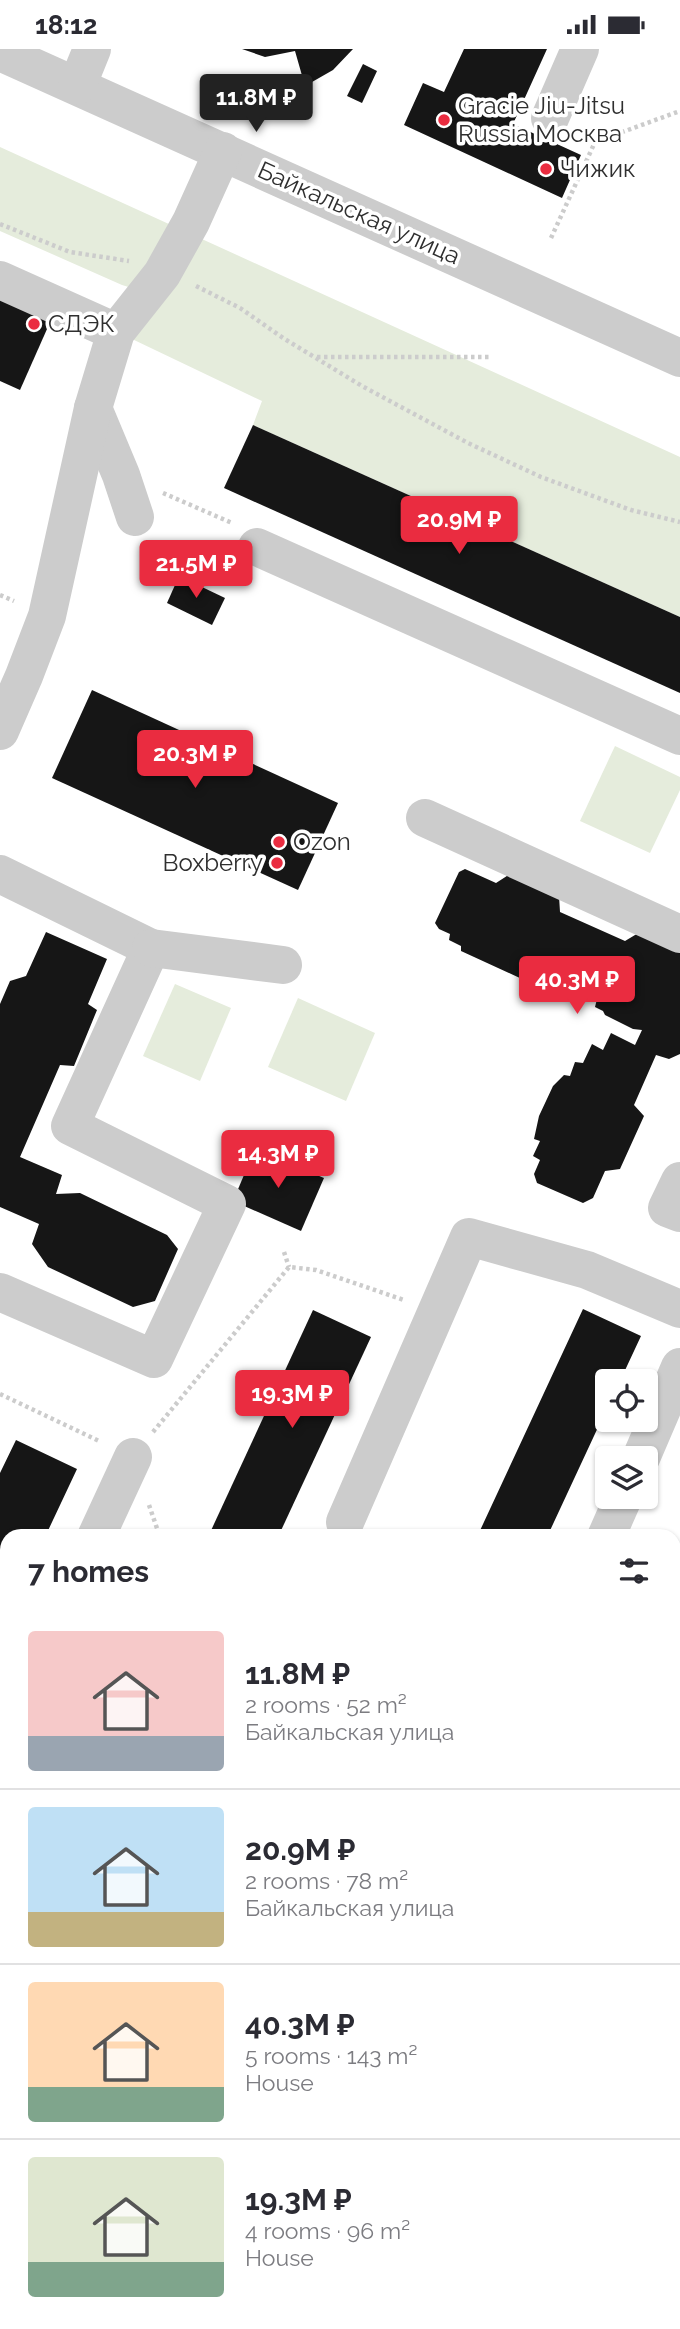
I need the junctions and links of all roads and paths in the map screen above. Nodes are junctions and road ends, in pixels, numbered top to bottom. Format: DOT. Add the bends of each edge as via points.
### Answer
graph roads {
  1 [pos="92,49"];
  2 [pos="580,49"];
  3 [pos="0,52"];
  4 [pos="77,86"];
  5 [pos="680,111"];
  6 [pos="550,118"];
  7 [pos="595,142"];
  8 [pos="223,151"];
  9 [pos="0,224"];
  10 [pos="551,238"];
  11 [pos="162,274"];
  12 [pos="0,280"];
  13 [pos="116,332"];
  14 [pos="316,357"];
  15 [pos="489,357"];
  16 [pos="680,358"];
  17 [pos="93,408"];
  18 [pos="121,475"];
  19 [pos="135,517"];
  20 [pos="223,518"];
  21 [pos="680,522"];
  22 [pos="257,547"];
  23 [pos="12,671"];
  24 [pos="0,731"];
  25 [pos="680,736"];
  26 [pos="425,818"];
  27 [pos="0,874"];
  28 [pos="680,934"];
  29 [pos="151,949"];
  30 [pos="283,965"];
  31 [pos="680,1181"];
  32 [pos="680,1213"];
  33 [pos="285,1252"];
  34 [pos="289,1267"];
  35 [pos="0,1292"];
  36 [pos="412,1303"];
  37 [pos="680,1309"];
  38 [pos="680,1367"];
  39 [pos="0,1394"];
  40 [pos="646,1446"];
  41 [pos="133,1457"];
  42 [pos="618,1509"];
  43 [pos="345,1522"];
  44 [pos="100,1529"];
  45 [pos="610,1529"];
  1 -- 4 [label="street"];
  2 -- 6 [label="street"];
  3 -- 4 [label="street, Байкальская улица"];
  4 -- 8 [label="street, Байкальская улица"];
  5 -- 7 [label="path"];
  6 -- 7 [label="path"];
  7 -- 10 [label="path"];
  8 -- 11 [label="street"];
  8 -- 16 [label="street, Байкальская улица"];
  9 -- 11 [label="path" via="70,252 140,263"];
  11 -- 13 [label="street"];
  11 -- 14 [label="path" via="240,308"];
  12 -- 13 [label="street"];
  13 -- 17 [label="street"];
  14 -- 15 [label="path"];
  14 -- 21 [label="path" via="403,410 541,477 631,510"];
  17 -- 18 [label="street"];
  17 -- 23 [label="street" via="47,616"];
  18 -- 19 [label="street"];
  18 -- 20 [label="path"];
  22 -- 25 [label="street"];
  23 -- 24 [label="street"];
  26 -- 28 [label="street"];
  27 -- 29 [label="street"];
  29 -- 30 [label="street"];
  29 -- 35 [label="street" via="70,1126 227,1205 154,1359"];
  31 -- 32 [label="street" via="667,1208"];
  33 -- 34 [label="path"];
  34 -- 36 [label="path" via="316,1270"];
  34 -- 41 [label="path"];
  37 -- 43 [label="street" via="586,1270 469,1237"];
  38 -- 40 [label="street"];
  39 -- 41 [label="path"];
  41 -- 44 [label="street"];
  42 -- 45 [label="street"];
}
